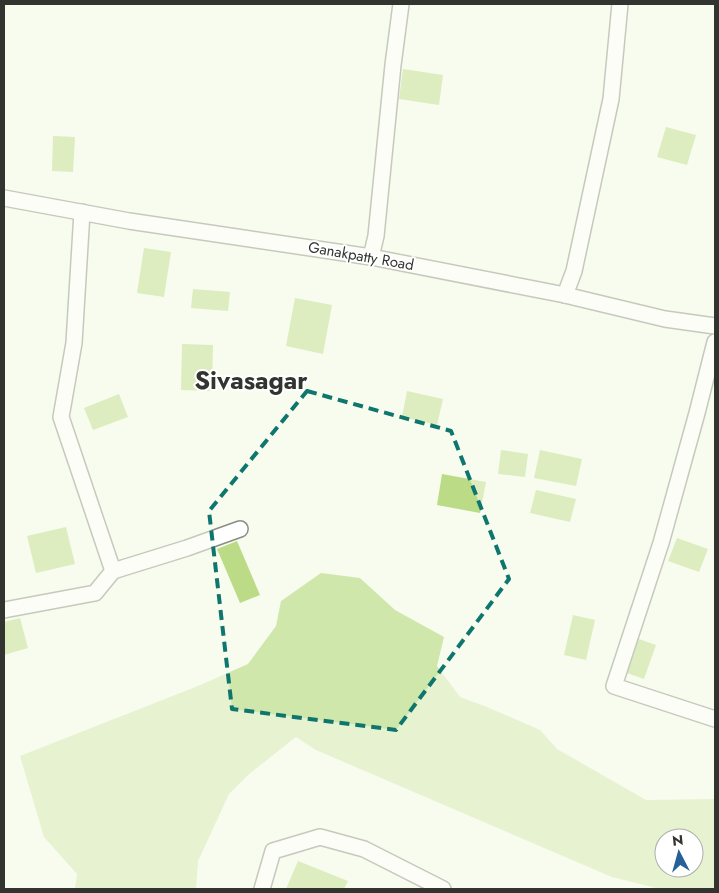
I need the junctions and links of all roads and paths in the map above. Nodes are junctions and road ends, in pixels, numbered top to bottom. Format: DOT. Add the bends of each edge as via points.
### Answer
graph roads {
  1 [pos="401,4"];
  2 [pos="620,4"];
  3 [pos="4,198"];
  4 [pos="82,212"];
  5 [pos="371,257"];
  6 [pos="565,295"];
  7 [pos="715,326"];
  8 [pos="715,342"];
  9 [pos="240,529"];
  10 [pos="113,571"];
  11 [pos="4,610"];
  12 [pos="715,719"];
  13 [pos="262,889"];
  14 [pos="443,889"];
  1 -- 5 [label="street"];
  2 -- 6 [label="street" via="611,99 574,271"];
  3 -- 4 [label="street, Ganakpatty Road"];
  4 -- 5 [label="street, Ganakpatty Road"];
  4 -- 10 [label="street" via="74,343 61,417"];
  5 -- 6 [label="street, Ganakpatty Road"];
  6 -- 7 [label="street, Ganakpatty Road" via="665,319"];
  8 -- 12 [label="street" via="661,543 614,686"];
  9 -- 10 [label="street"];
  10 -- 11 [label="street" via="95,593"];
  13 -- 14 [label="street" via="273,851 320,837 364,849"];
}
